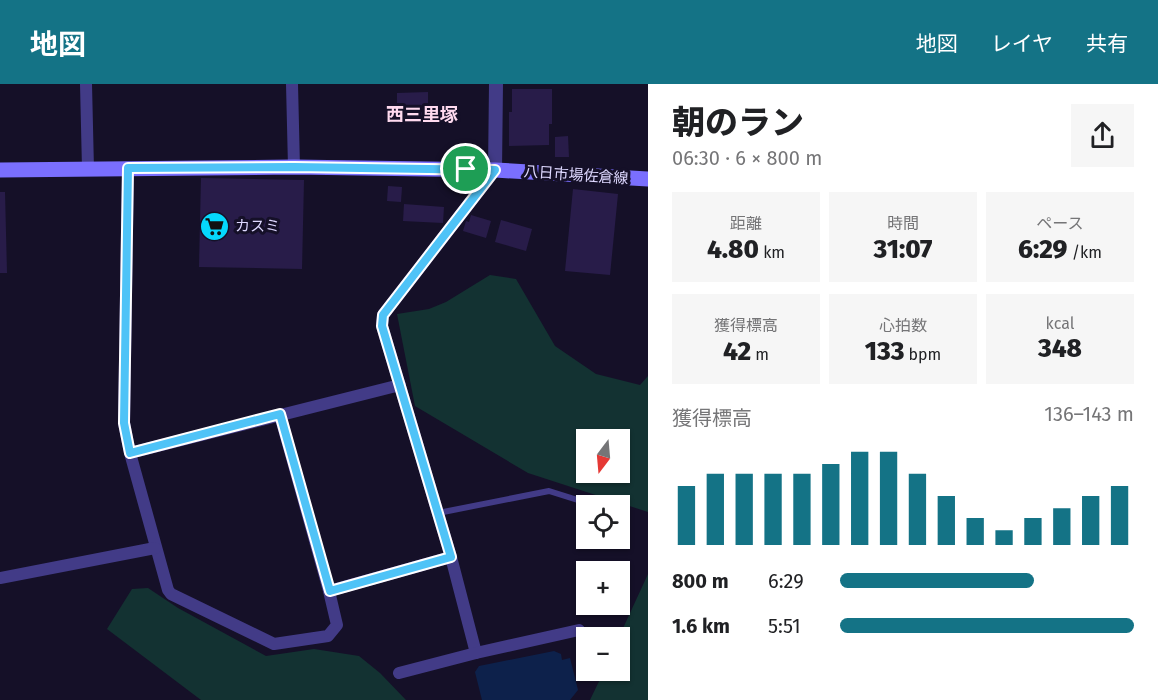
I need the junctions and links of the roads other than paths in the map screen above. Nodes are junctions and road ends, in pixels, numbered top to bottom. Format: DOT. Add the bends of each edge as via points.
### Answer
graph roads {
  1 [pos="86,84"];
  2 [pos="292,84"];
  3 [pos="496,84"];
  4 [pos="294,167"];
  5 [pos="128,168"];
  6 [pos="88,169"];
  7 [pos="0,170"];
  8 [pos="495,170"];
  9 [pos="648,179"];
  10 [pos="400,385"];
  11 [pos="280,414"];
  12 [pos="130,453"];
  13 [pos="576,499"];
  14 [pos="438,513"];
  15 [pos="155,548"];
  16 [pos="451,557"];
  17 [pos="0,578"];
  18 [pos="330,591"];
  19 [pos="576,631"];
  20 [pos="476,653"];
  21 [pos="399,673"];
  1 -- 6 [label="street"];
  2 -- 4 [label="street"];
  3 -- 8 [label="street"];
  4 -- 5 [label="main road, 八日市場佐倉線"];
  4 -- 8 [label="main road, 八日市場佐倉線"];
  5 -- 6 [label="main road, 八日市場佐倉線"];
  5 -- 12 [label="street" via="124,423"];
  6 -- 7 [label="main road, 八日市場佐倉線"];
  8 -- 9 [label="main road, 八日市場佐倉線"];
  8 -- 10 [label="street" via="383,315 382,326"];
  10 -- 11 [label="street"];
  10 -- 14 [label="street"];
  11 -- 12 [label="street"];
  11 -- 18 [label="street"];
  12 -- 15 [label="street"];
  13 -- 14 [label="lane" via="549,490"];
  14 -- 16 [label="street"];
  15 -- 17 [label="street"];
  15 -- 18 [label="street" via="171,594 274,644 328,636 338,625"];
  16 -- 18 [label="street"];
  16 -- 20 [label="street"];
  19 -- 20 [label="street"];
  20 -- 21 [label="street"];
}
